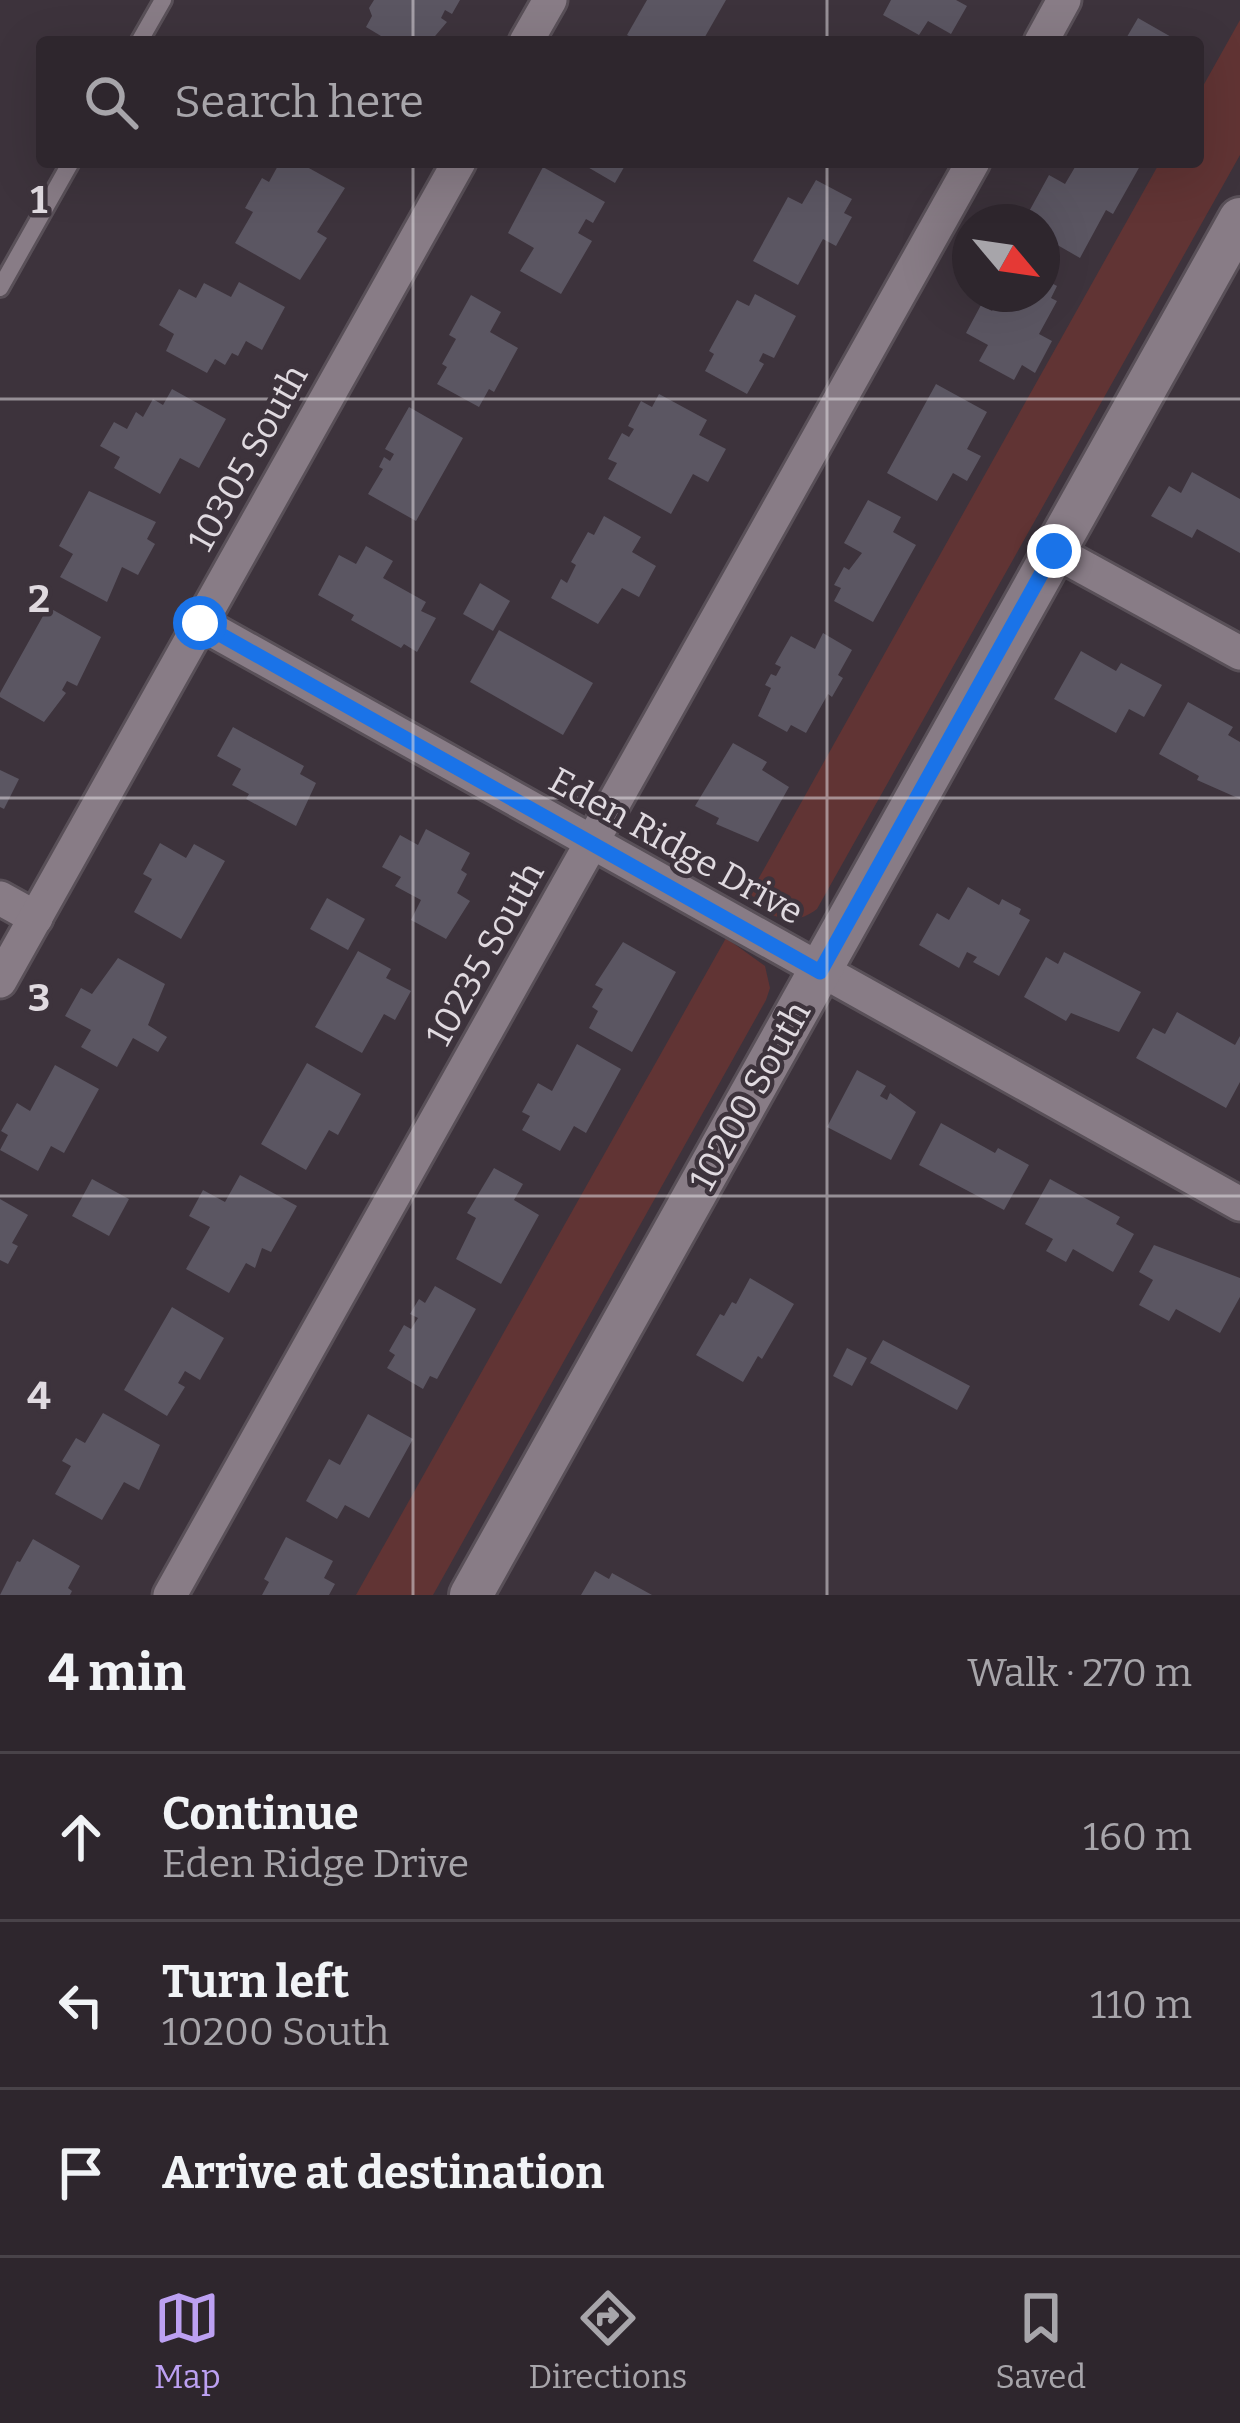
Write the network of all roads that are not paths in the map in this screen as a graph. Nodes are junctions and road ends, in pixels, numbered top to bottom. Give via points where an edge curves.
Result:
1 (163, 0) edge
2 (550, 0) edge
3 (1064, 0) edge
4 (142, 36) edge
5 (529, 36) edge
6 (1044, 36) edge
7 (68, 168) edge
8 (456, 168) edge
9 (971, 168) edge
10 (1240, 219) edge
11 (0, 287) edge
12 (1054, 551) junction
13 (200, 623) junction
14 (1240, 652) edge
15 (592, 843) junction
16 (0, 898) edge
17 (35, 918) junction
18 (820, 972) junction
19 (0, 981) edge
20 (1240, 1204) edge
21 (170, 1595) edge
22 (471, 1595) edge

1 - 4 lane
2 - 5 street
3 - 6 street
7 - 11 lane
8 - 13 street, 10305 South
9 - 15 street, 10235 South
10 - 12 street, 10200 South
12 - 14 street
12 - 18 street, 10200 South
13 - 15 street, Eden Ridge Drive
13 - 17 street, 10305 South
15 - 18 street, Eden Ridge Drive
15 - 21 street, 10235 South
16 - 17 street
17 - 19 street, 10305 South
18 - 20 street, Eden Ridge Drive
18 - 22 street, 10200 South

